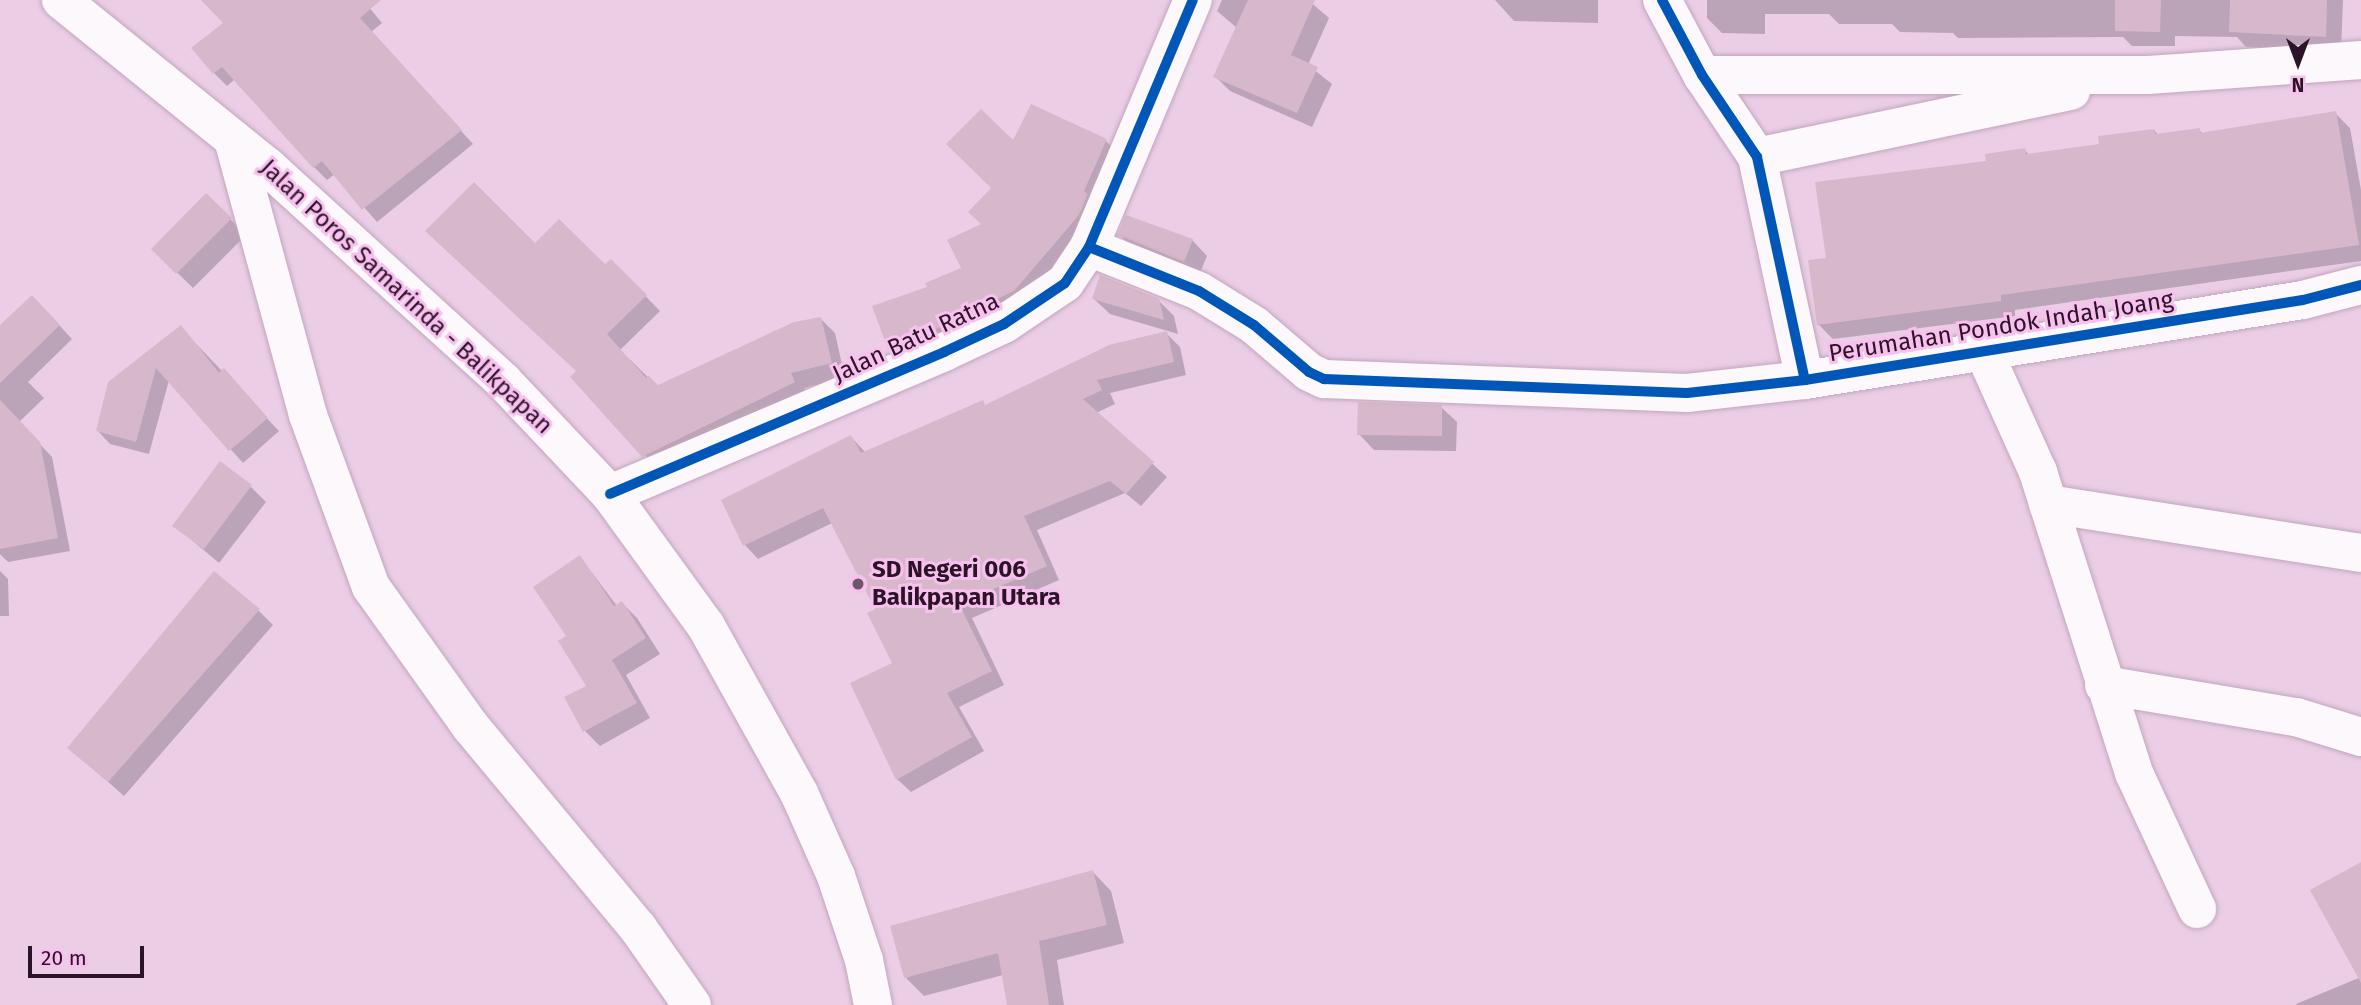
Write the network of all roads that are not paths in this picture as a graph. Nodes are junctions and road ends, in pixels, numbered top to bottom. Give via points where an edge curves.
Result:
1 (61, 0) edge
2 (1193, 0) edge
3 (1662, 0) edge
4 (2361, 60) edge
5 (1702, 75) junction
6 (2148, 75) junction
7 (233, 139) junction
8 (1757, 157) junction
9 (1088, 247) junction
10 (2361, 285) edge
11 (1983, 350) junction
12 (1805, 380) junction
13 (610, 494) junction
14 (2048, 504) junction
15 (2361, 553) edge
16 (2104, 685) junction
17 (2361, 737) edge
18 (2197, 909) dead end
19 (692, 1005) edge
20 (873, 1005) edge

1 - 7 main road, Jalan Poros Samarinda - Balikpapan
2 - 9 main road, Jalan Batu Ratna
3 - 5 main road, Perumahan Pondok Indah Joang
4 - 6 main road
5 - 6 main road
5 - 8 main road, Perumahan Pondok Indah Joang
6 - 8 main road
7 - 13 main road, Jalan Poros Samarinda - Balikpapan via 504,382
7 - 19 main road, Jalan Poros Samarinda - Balikpapan via 308,415 371,587 471,727 638,928
8 - 12 main road, Perumahan Pondok Indah Joang
9 - 12 main road via 1199,292 1255,325 1309,372 1324,379 1687,393
9 - 13 main road, Jalan Batu Ratna via 1065,282 1004,324
10 - 11 main road, Perumahan Pondok Indah Joang via 2303,300
11 - 12 main road, Perumahan Pondok Indah Joang
11 - 14 main road
13 - 20 main road, Jalan Poros Samarinda - Balikpapan via 706,626 799,793 836,876 864,960
14 - 15 main road
14 - 16 main road
16 - 17 main road via 2296,717
16 - 18 main road via 2134,772

